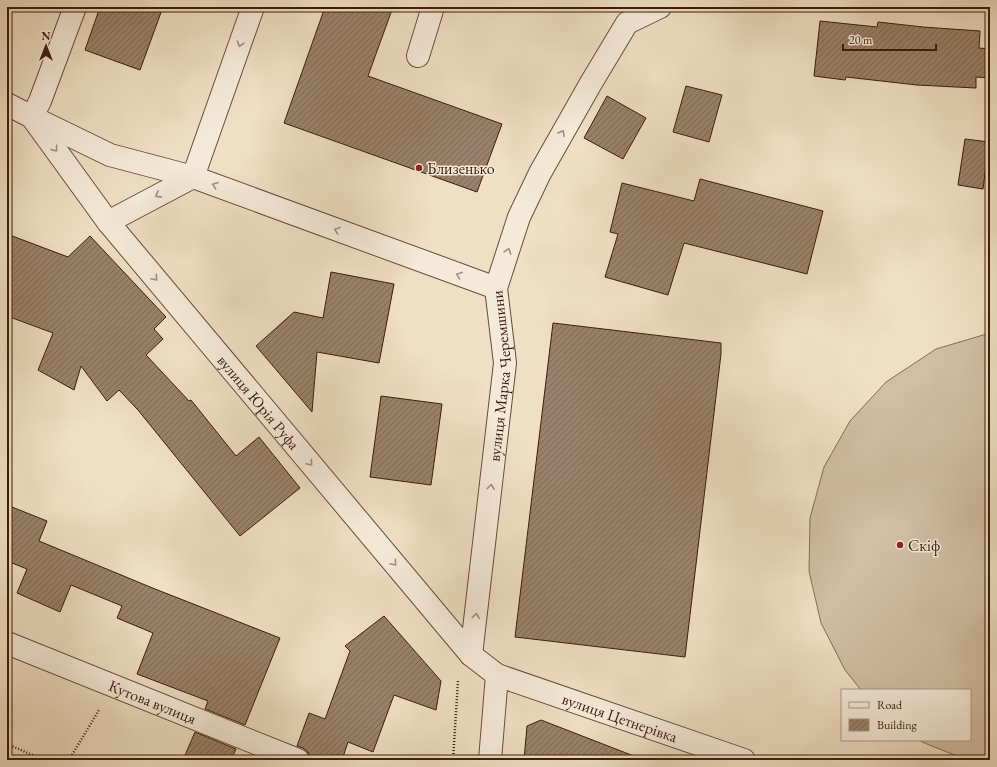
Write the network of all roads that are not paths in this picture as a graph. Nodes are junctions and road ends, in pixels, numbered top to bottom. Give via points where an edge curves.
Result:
1 (75, 7) edge
2 (253, 7) edge
3 (434, 7) edge
4 (660, 7) edge
5 (627, 15) edge
6 (418, 56) dead end
7 (7, 104) edge
8 (32, 117) junction
9 (193, 177) junction
10 (108, 222) junction
11 (496, 288) junction
12 (7, 643) edge
13 (471, 655) junction
14 (496, 675) junction
15 (298, 760) edge
16 (490, 760) edge
17 (744, 760) edge

1 - 8 street
2 -> 9 street
3 - 6 street
4 - 5 street, вулиця Марка Черемшини
11 -> 5 street, вулиця Марка Черемшини via 519,216
7 - 8 street
8 - 9 street via 110,155
8 -> 10 street, вулиця Юрія Руфа
9 -> 10 street
11 -> 9 street
10 -> 13 street, вулиця Юрія Руфа
13 -> 11 street, вулиця Марка Черемшини via 505,364
12 - 15 street, Кутова вулиця
13 - 14 street
14 - 16 street
14 - 17 street, вулиця Цетнерівка

